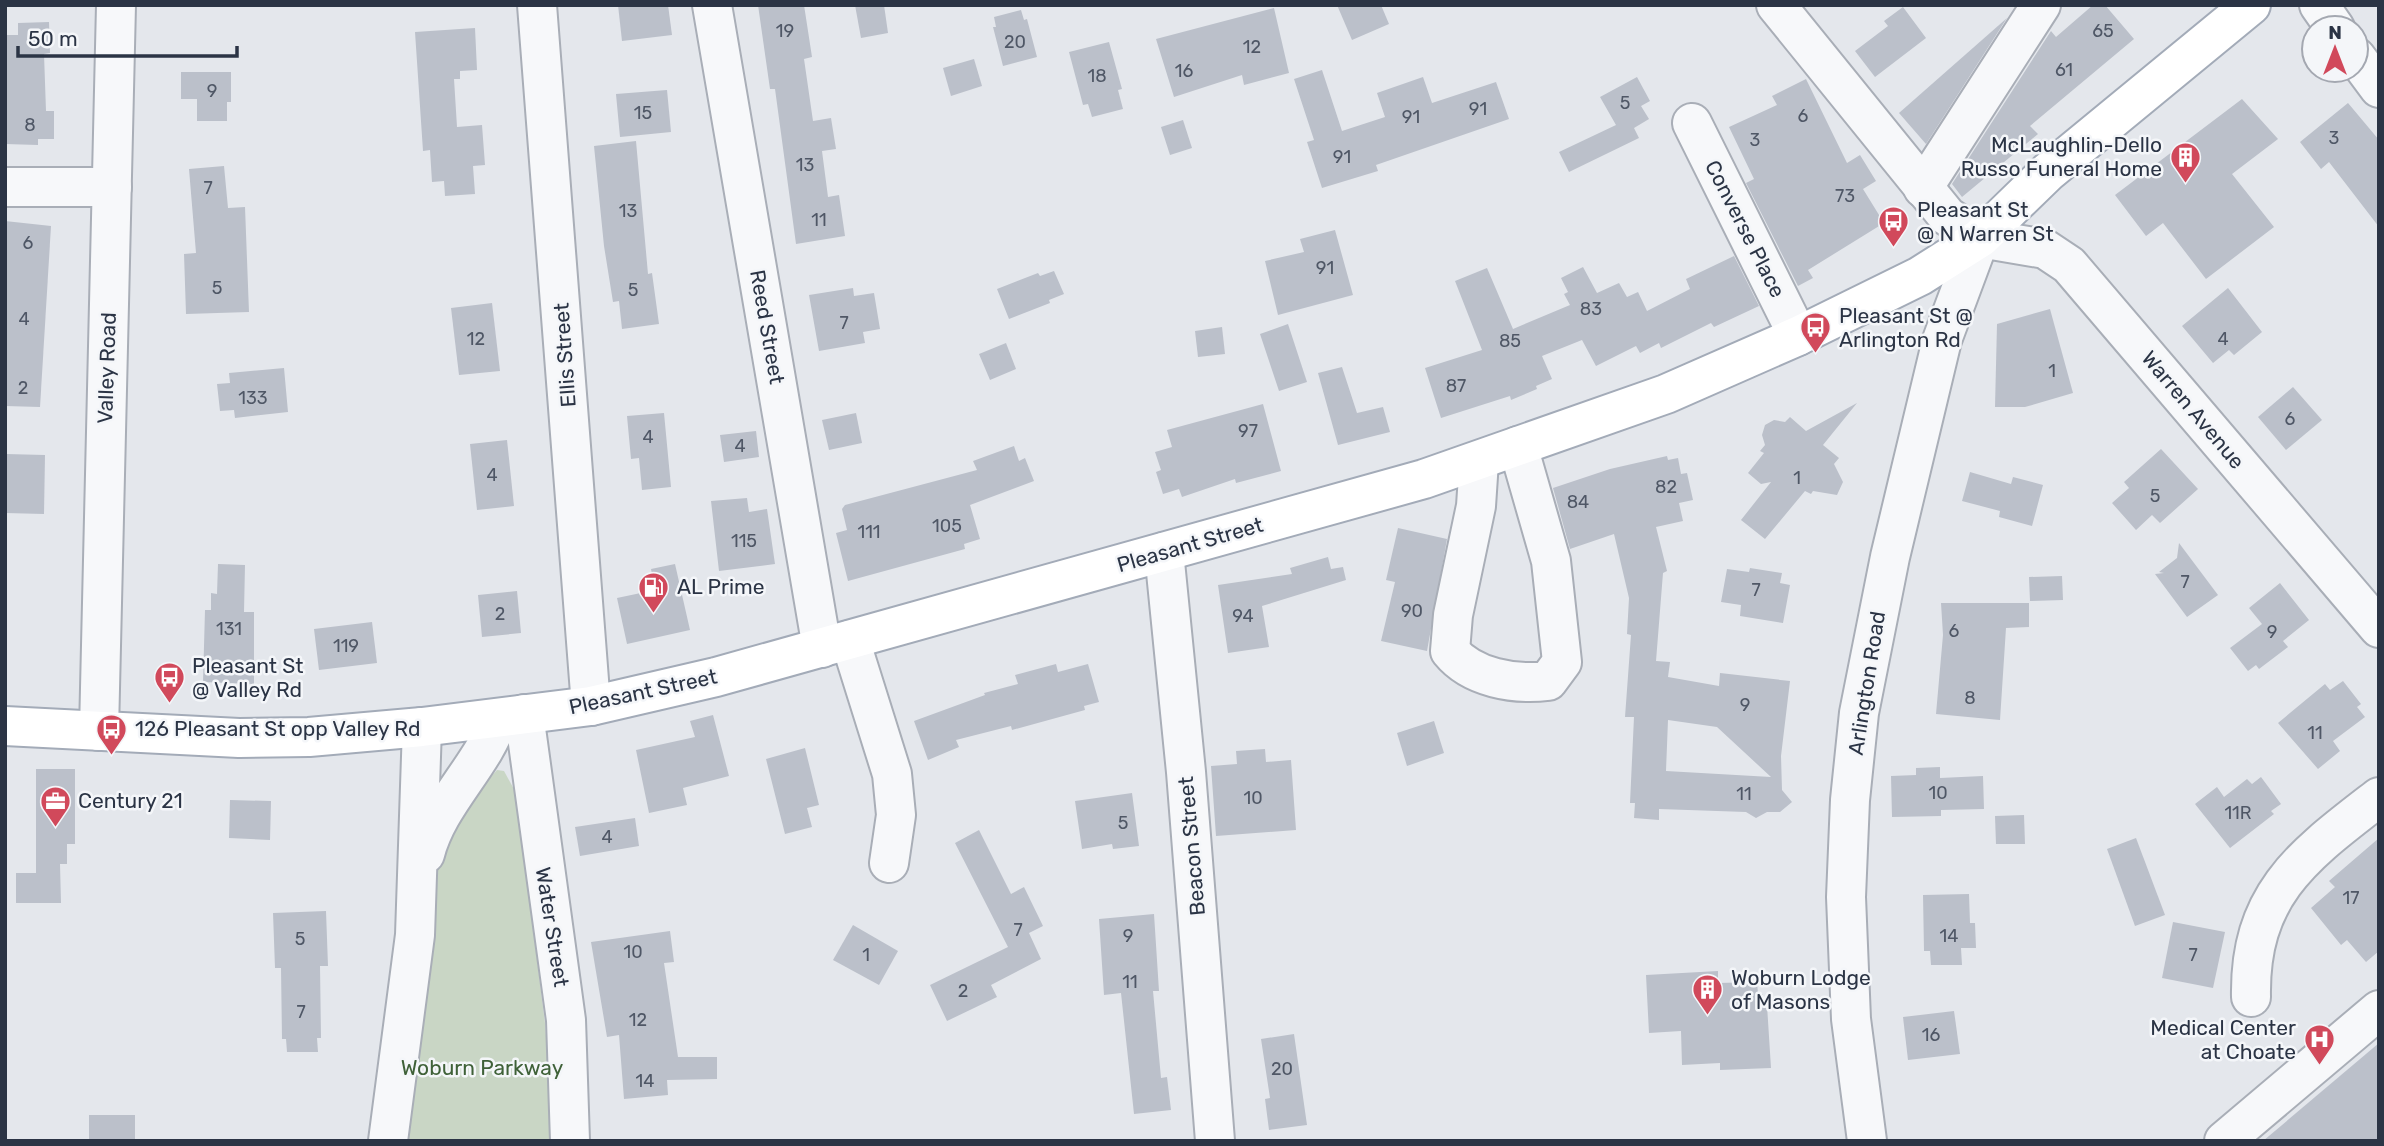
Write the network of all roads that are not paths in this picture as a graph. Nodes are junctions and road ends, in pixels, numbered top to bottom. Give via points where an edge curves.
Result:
1 (116, 5) edge
2 (537, 5) edge
3 (712, 5) edge
4 (1776, 5) edge
5 (2041, 5) edge
6 (2251, 5) edge
7 (1692, 123) dead end
8 (5, 187) edge
9 (112, 187) junction
10 (1923, 188) junction
11 (1980, 239) junction
12 (1798, 336) junction
13 (1518, 446) junction
14 (1479, 461) junction
15 (1164, 552) junction
16 (2379, 628) edge
17 (836, 644) junction
18 (591, 706) junction
19 (512, 716) junction
20 (5, 726) edge
21 (422, 727) junction
22 (99, 731) junction
23 (2379, 796) edge
24 (889, 863) dead end
25 (419, 880) junction
26 (2251, 997) dead end
27 (2379, 1010) edge
28 (388, 1141) edge
29 (570, 1141) edge
30 (1215, 1141) edge
31 (1867, 1141) edge
32 (2224, 1141) edge

1 - 9 street, Valley Road
2 - 18 street, Ellis Street
3 - 17 street, Reed Street
4 - 10 street
5 - 10 street
6 - 11 main road, Pleasant Street via 2042,177
7 - 12 street, Converse Place
8 - 9 street
9 - 22 street, Valley Road
10 - 11 street via 1947,216
11 - 12 main road, Pleasant Street via 1905,284
11 - 16 street, Warren Avenue via 2045,249 2069,265
11 - 31 street, Arlington Road via 1942,340 1890,557 1859,713 1846,897 1851,1019
12 - 13 main road, Pleasant Street via 1666,394
13 - 14 main road, Pleasant Street
13 - 14 street via 1552,561 1562,662 1548,681 1527,684 1477,672 1462,666 1450,651 1452,615 1476,506
14 - 15 main road, Pleasant Street
15 - 17 main road, Pleasant Street
15 - 30 street, Beacon Street
17 - 18 main road, Pleasant Street via 669,690
17 - 24 street, Reed Street via 888,756 896,815
18 - 19 main road, Pleasant Street
19 - 21 main road, Pleasant Street
19 - 25 street via 433,830
19 - 29 street, Water Street via 566,1020
20 - 22 main road, Pleasant Street
21 - 22 main road, Pleasant Street via 293,738
21 - 25 street
23 - 26 street via 2318,845 2278,890 2256,935
25 - 28 street via 404,1039
27 - 32 street

